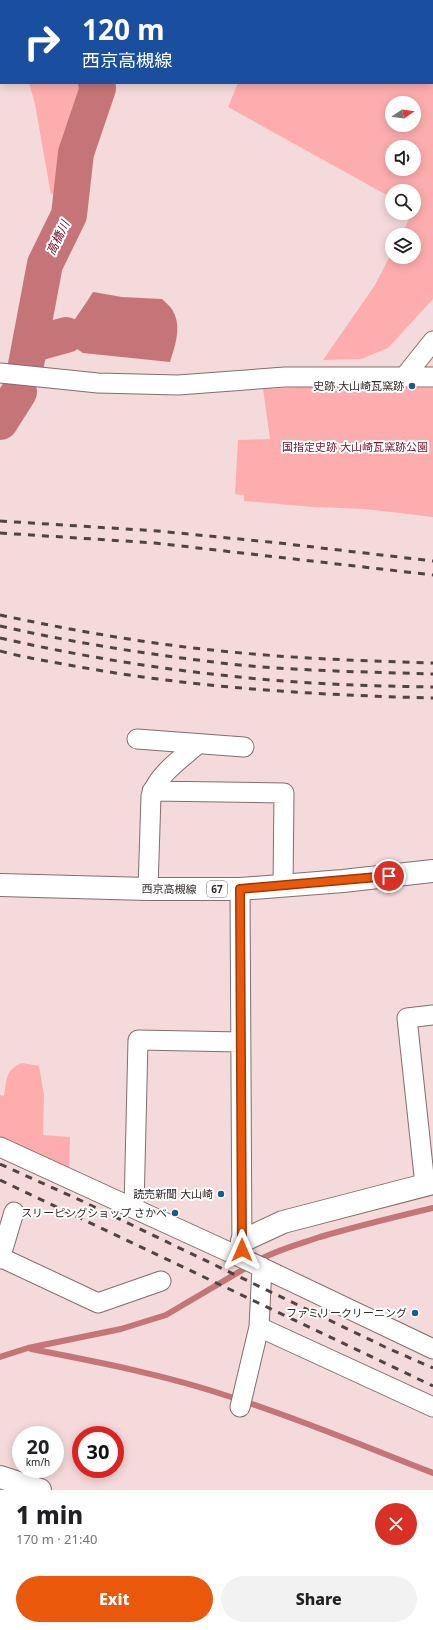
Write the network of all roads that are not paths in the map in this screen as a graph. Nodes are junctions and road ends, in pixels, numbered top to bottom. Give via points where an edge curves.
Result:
1 (433, 341) edge
2 (0, 373) edge
3 (405, 376) junction
4 (433, 377) edge
5 (137, 740) dead end
6 (198, 744) junction
7 (244, 747) dead end
8 (152, 791) junction
9 (433, 871) edge
10 (0, 885) edge
11 (283, 886) junction
12 (148, 889) junction
13 (240, 889) junction
14 (433, 1015) edge
15 (241, 1042) junction
16 (0, 1147) edge
17 (429, 1184) edge
18 (134, 1208) junction
19 (14, 1212) dead end
20 (242, 1250) junction
21 (1, 1259) edge
22 (262, 1267) junction
23 (162, 1281) dead end
24 (259, 1327) junction
25 (433, 1349) edge
26 (240, 1407) dead end
27 (433, 1407) edge
28 (0, 1477) edge
29 (40, 1490) edge

1 - 3 street
2 - 3 street via 98,383 178,385 285,377
3 - 4 street
5 - 6 street
6 - 7 street
6 - 8 street via 163,776
8 - 11 street via 284,793
8 - 12 street
9 - 11 main road, 西京高槻線 / 67
10 - 12 main road, 西京高槻線 / 67
11 - 13 main road, 西京高槻線 / 67
12 - 13 main road, 西京高槻線 / 67
13 - 15 street
14 - 17 street via 407,1018
15 - 18 street via 138,1040
15 - 20 street
16 - 18 street
17 - 20 main road via 283,1222
18 - 20 street
19 - 21 street
20 - 22 street
21 - 23 street via 98,1304
22 - 24 street
22 - 25 street
24 - 26 street
24 - 27 street
28 - 29 main road

